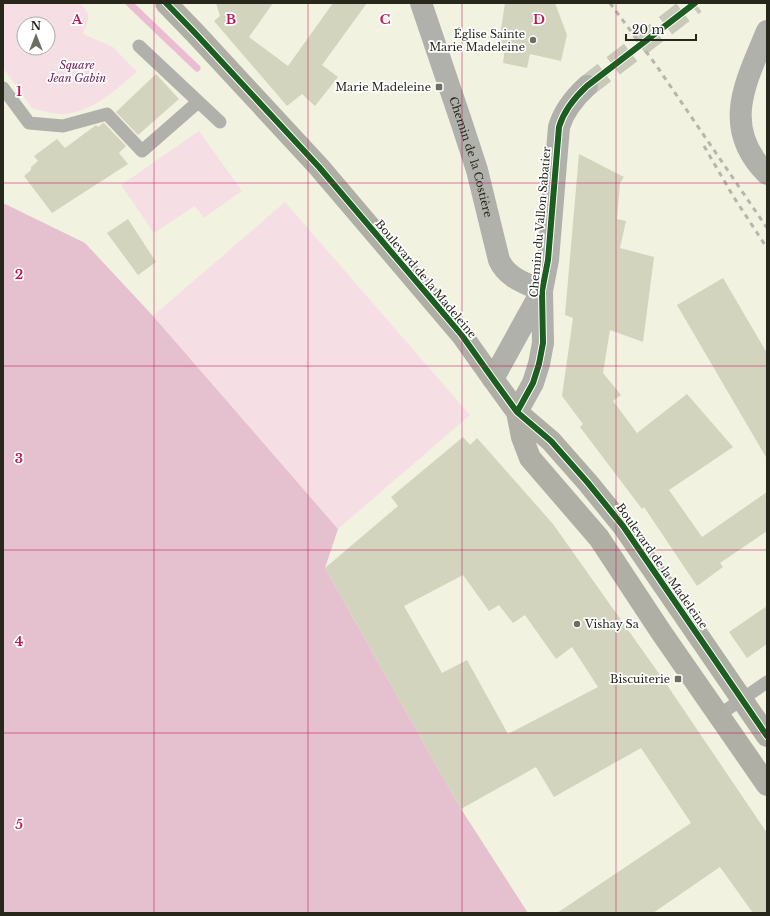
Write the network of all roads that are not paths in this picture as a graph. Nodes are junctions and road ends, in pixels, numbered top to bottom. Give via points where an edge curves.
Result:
1 (166, 3) edge
2 (421, 3) edge
3 (767, 31) edge
4 (139, 46) dead end
5 (587, 86) tunnel mouth
6 (3, 88) edge
7 (198, 102) junction
8 (220, 122) dead end
9 (767, 174) edge
10 (542, 291) junction
11 (493, 379) junction
12 (518, 412) junction
13 (767, 682) edge
14 (742, 700) junction
15 (719, 715) junction
16 (767, 736) edge
17 (767, 785) edge

1 - 11 street, Boulevard de la Madeleine via 319,167 457,328
2 - 10 street, Chemin de la Costière via 474,163 502,268 512,278
3 - 9 street via 743,92 740,113 746,146
4 - 7 lane
5 - 10 street, Chemin du Vallon Sabatier via 569,106 559,127 548,260
6 - 7 lane via 29,123 63,126 107,114 142,151
7 - 8 lane
10 - 11 street, Chemin du Vallon Sabatier
10 - 12 street, Chemin du Vallon Sabatier via 543,343 539,364 533,383
11 - 12 street, Boulevard de la Madeleine
12 - 14 street, Boulevard de la Madeleine via 551,441 623,526
12 - 15 street, Boulevard de la Madeleine via 522,437 530,458 598,538
13 - 14 lane
14 - 15 lane
14 - 16 street, Boulevard de la Madeleine
15 - 17 street, Boulevard de la Madeleine

